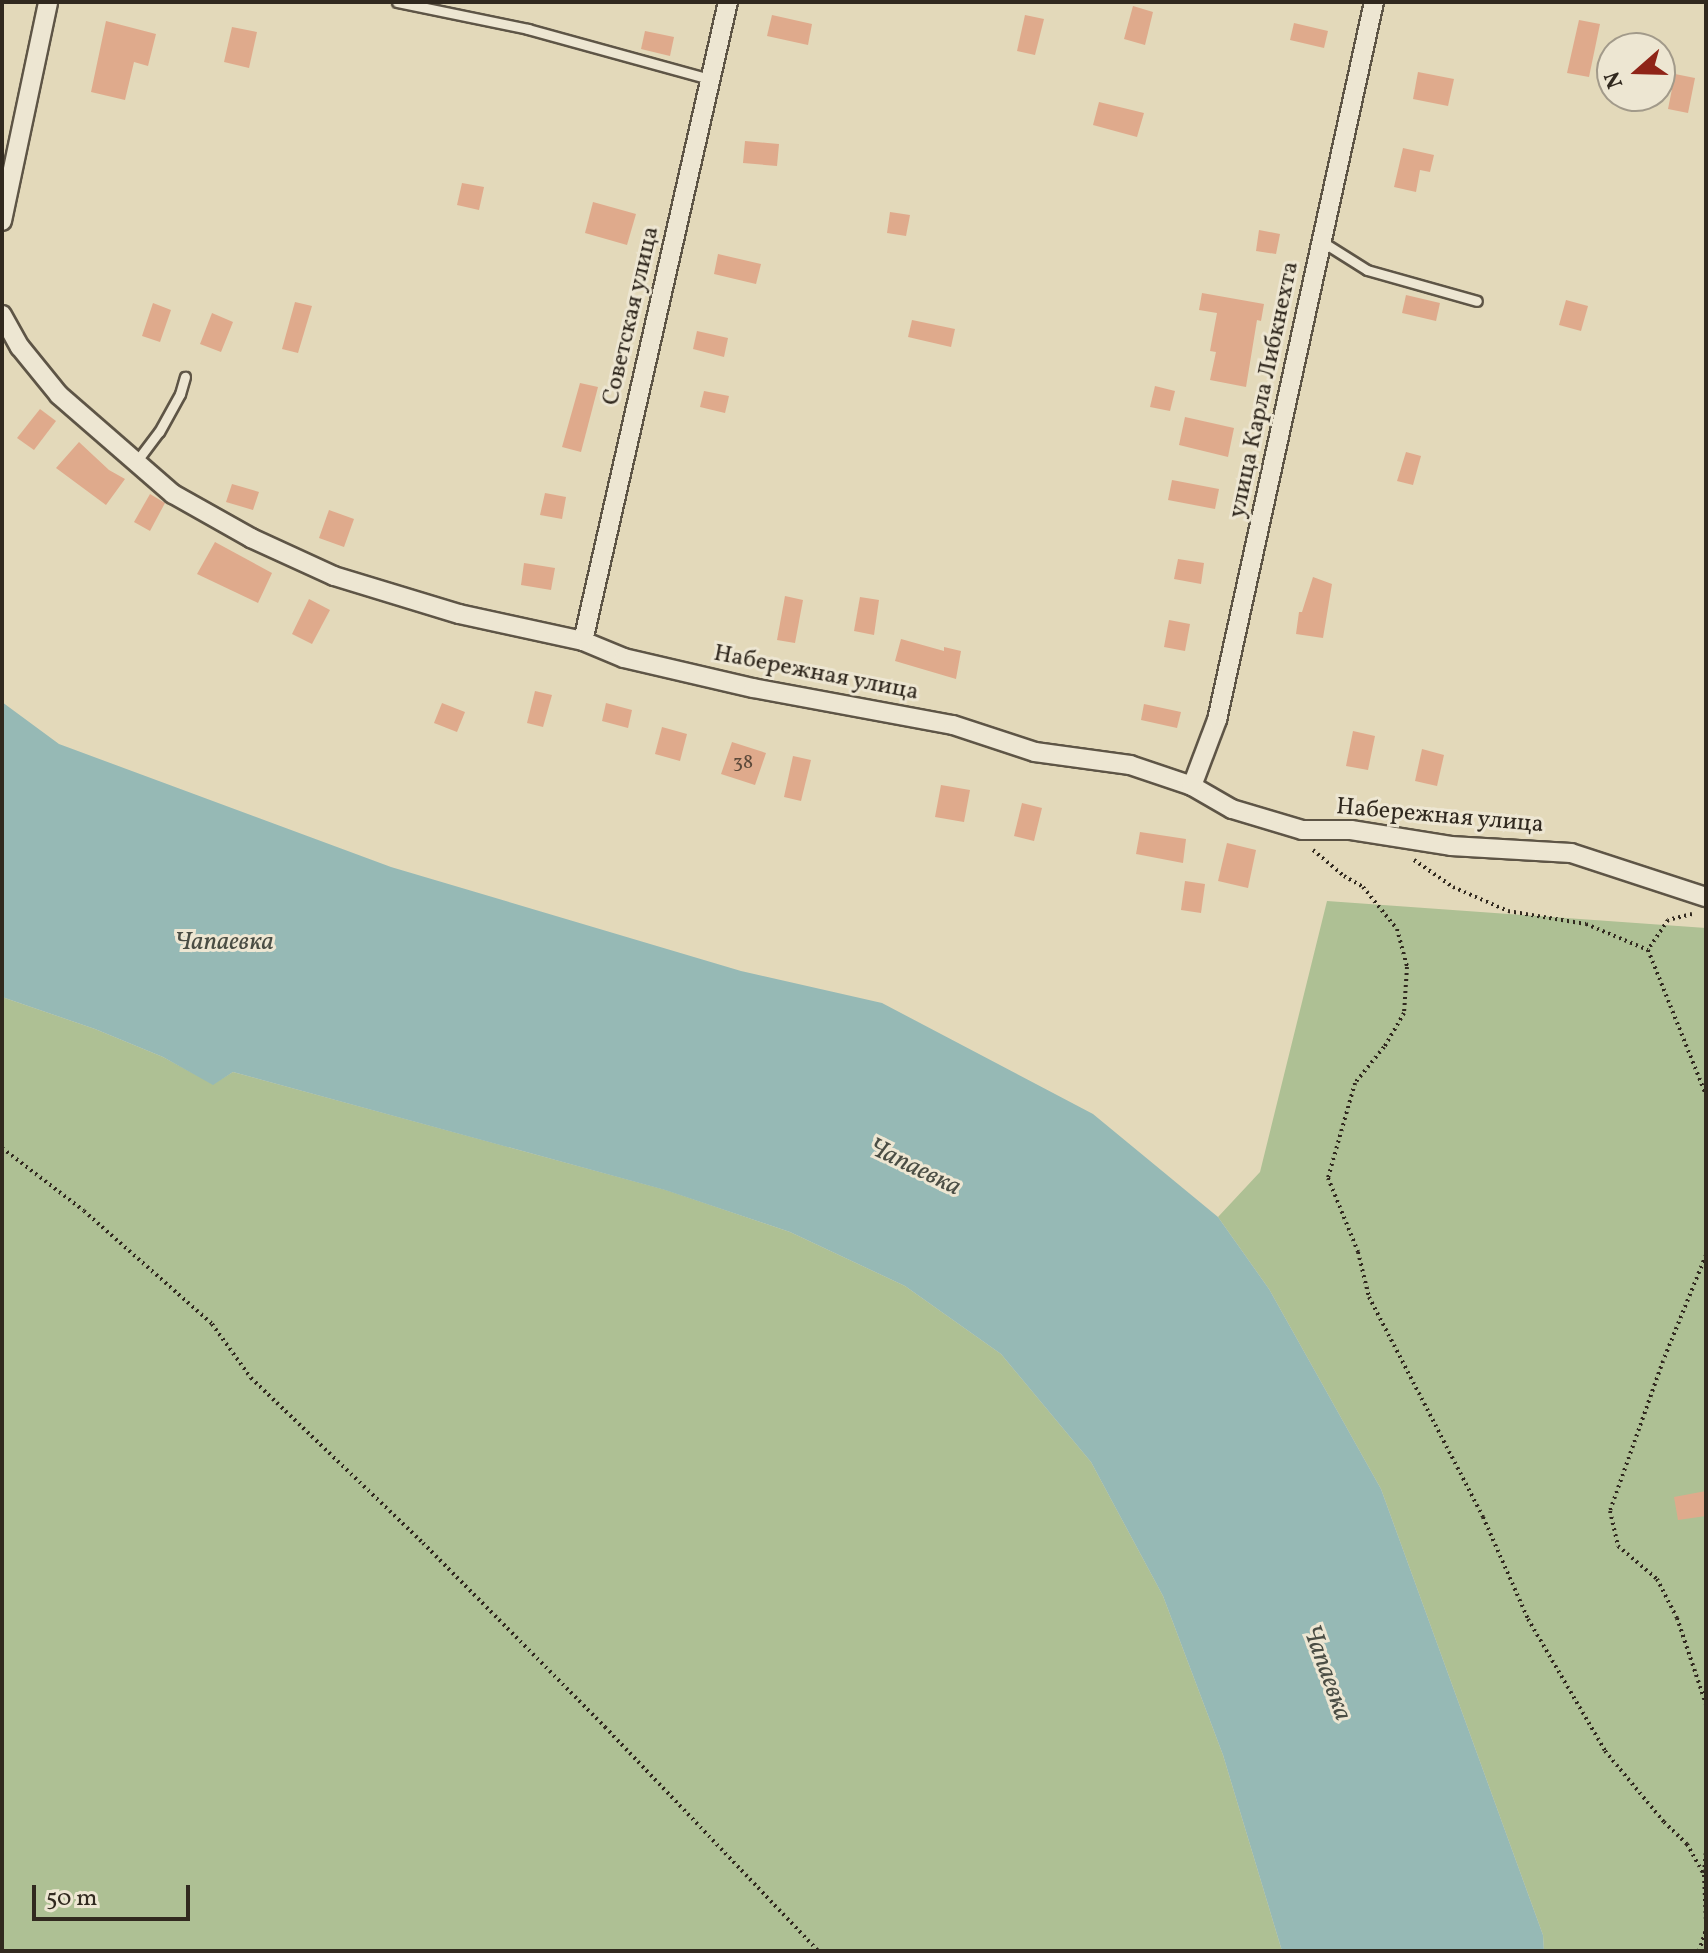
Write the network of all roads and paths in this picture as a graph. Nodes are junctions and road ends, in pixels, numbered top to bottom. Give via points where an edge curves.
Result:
1 (48, 2) edge
2 (397, 2) edge
3 (728, 2) edge
4 (1374, 2) edge
5 (710, 79) junction
6 (2, 221) edge
7 (1321, 241) junction
8 (1477, 301) dead end
9 (2, 315) edge
10 (185, 377) dead end
11 (136, 462) junction
12 (583, 641) junction
13 (1192, 786) junction
14 (1302, 830) junction
15 (1379, 835) junction
16 (1706, 897) edge
17 (1693, 913) dead end
18 (1648, 950) junction
19 (1706, 1095) edge
20 (2, 1148) edge
21 (1706, 1255) edge
22 (1706, 1704) edge
23 (1706, 1848) edge
24 (1704, 1875) edge
25 (1706, 1922) edge
26 (1706, 1930) edge
27 (818, 1951) edge
28 (1699, 1951) edge

1 - 6 street
2 - 5 lane via 528,29
3 - 5 street, Советская улица
4 - 7 street, улица Карла Либкнехта
5 - 12 street, Советская улица
7 - 8 lane via 1367,270
7 - 13 street, улица Карла Либкнехта via 1217,720
9 - 11 street, Набережная улица via 59,395
10 - 11 lane via 159,432
11 - 12 street, Набережная улица via 173,494 334,576 459,614
12 - 13 street, Набережная улица via 624,658 953,725 1035,752 1130,765
13 - 14 street, Набережная улица via 1232,809
14 - 15 street, Набережная улица
14 - 24 path via 1316,855 1363,887 1397,929 1407,967 1404,1013 1355,1083 1328,1178 1358,1252 1369,1297 1483,1517 1528,1619 1605,1751 1687,1844
15 - 16 street, Набережная улица via 1451,846 1571,853
15 - 18 path via 1453,887 1508,911 1586,924
17 - 18 path via 1668,920
18 - 19 path
20 - 27 path via 84,1211 212,1324 251,1378 519,1640
21 - 22 path via 1610,1511 1618,1546 1657,1579 1677,1618
23 - 24 path
24 - 25 path
26 - 28 path

